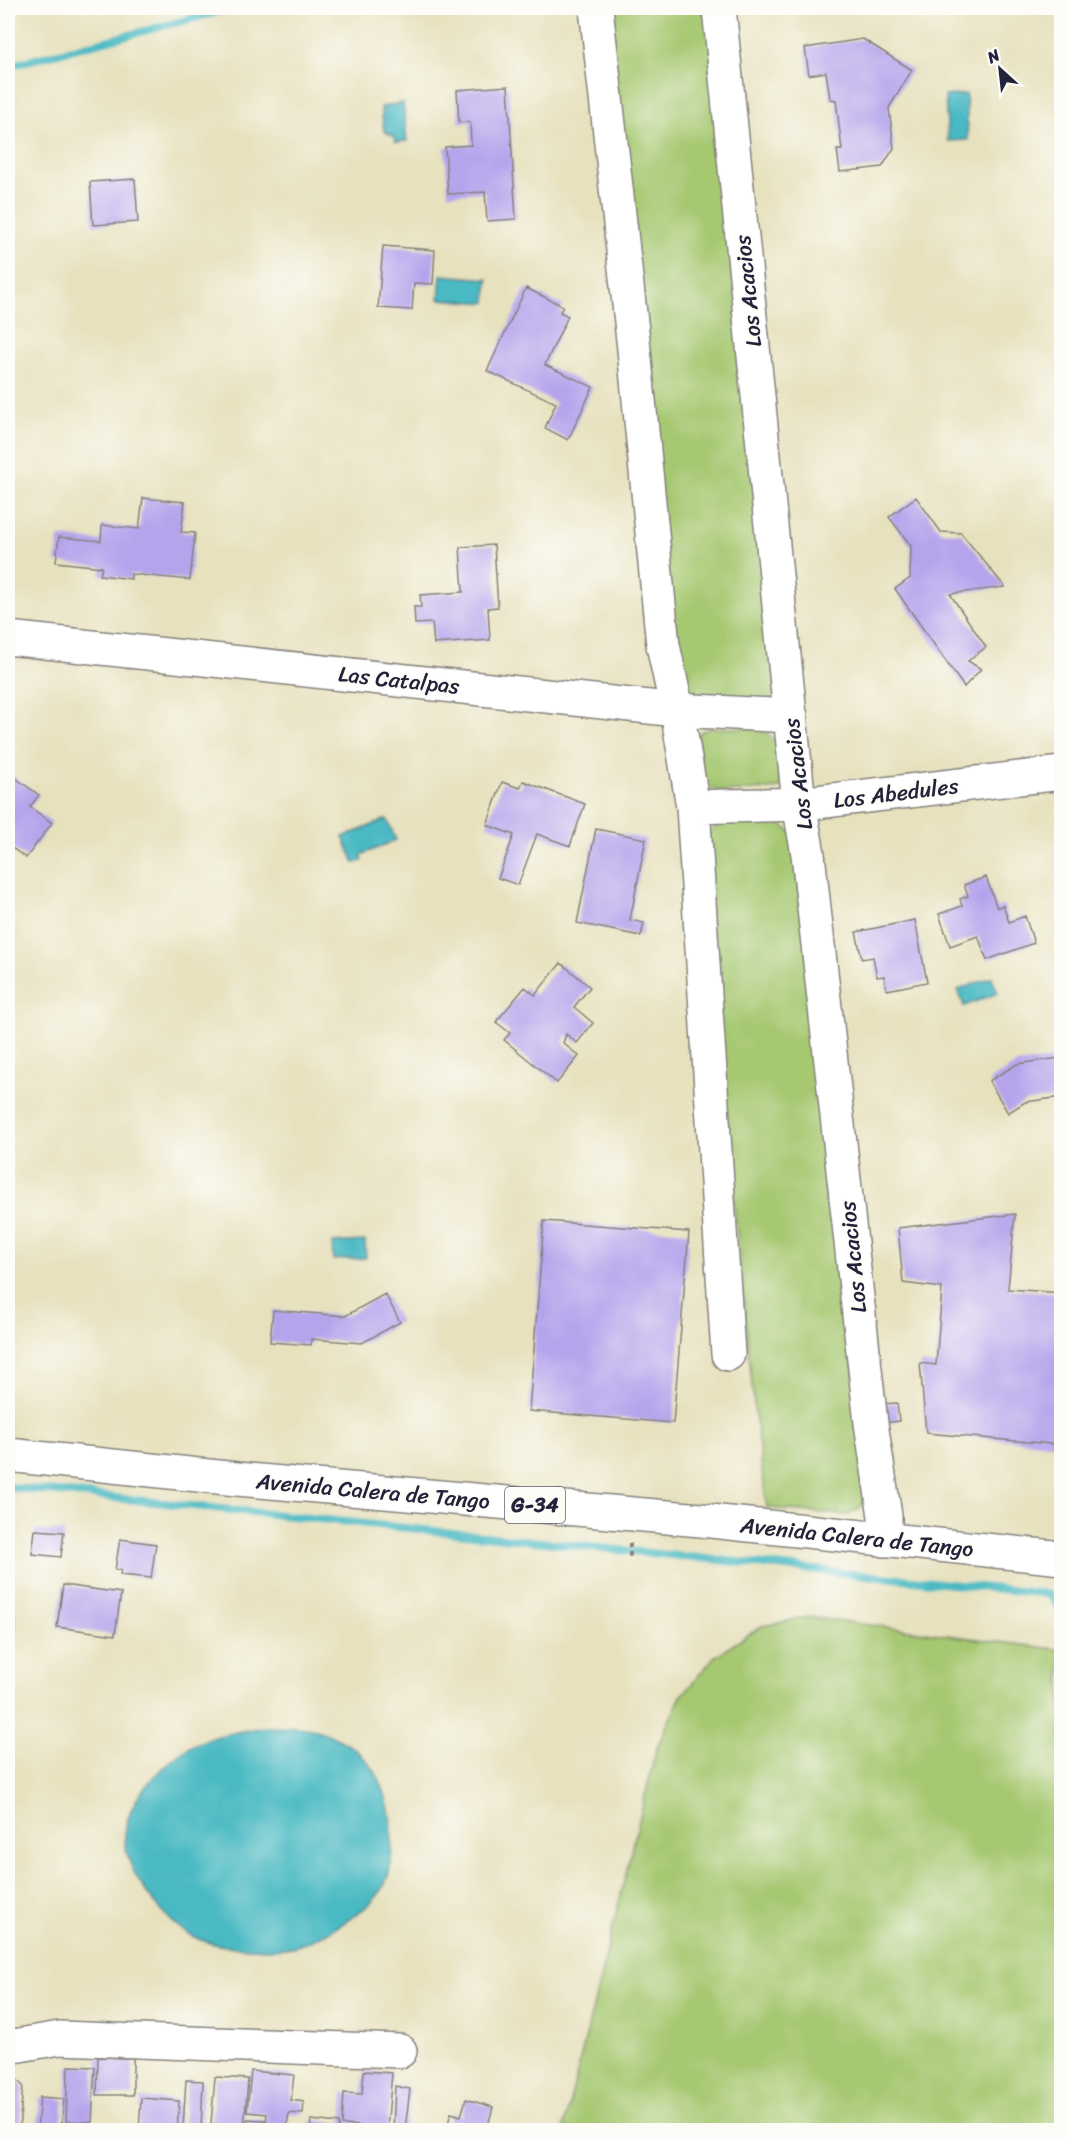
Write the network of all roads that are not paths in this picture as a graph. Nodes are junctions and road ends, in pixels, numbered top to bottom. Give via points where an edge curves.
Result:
1 (596, 8) edge
2 (719, 8) edge
3 (8, 638) edge
4 (677, 710) junction
5 (791, 716) junction
6 (1062, 773) edge
7 (799, 804) junction
8 (693, 807) junction
9 (728, 1354) dead end
10 (8, 1455) edge
11 (885, 1540) junction
12 (1062, 1558) edge
13 (8, 2047) edge
14 (400, 2051) dead end

1 - 4 street via 663,645
2 - 5 street, Los Acacios
3 - 4 street, Las Catalpas
4 - 5 street, Las Catalpas
4 - 8 street
5 - 7 street, Los Acacios
6 - 7 street, Los Abedules
7 - 8 street, Los Abedules
7 - 11 street, Los Acacios via 808,854
8 - 9 street
10 - 11 street, Avenida Calera de Tango / G-34
11 - 12 street, Avenida Calera de Tango / G-34
13 - 14 street via 60,2038

